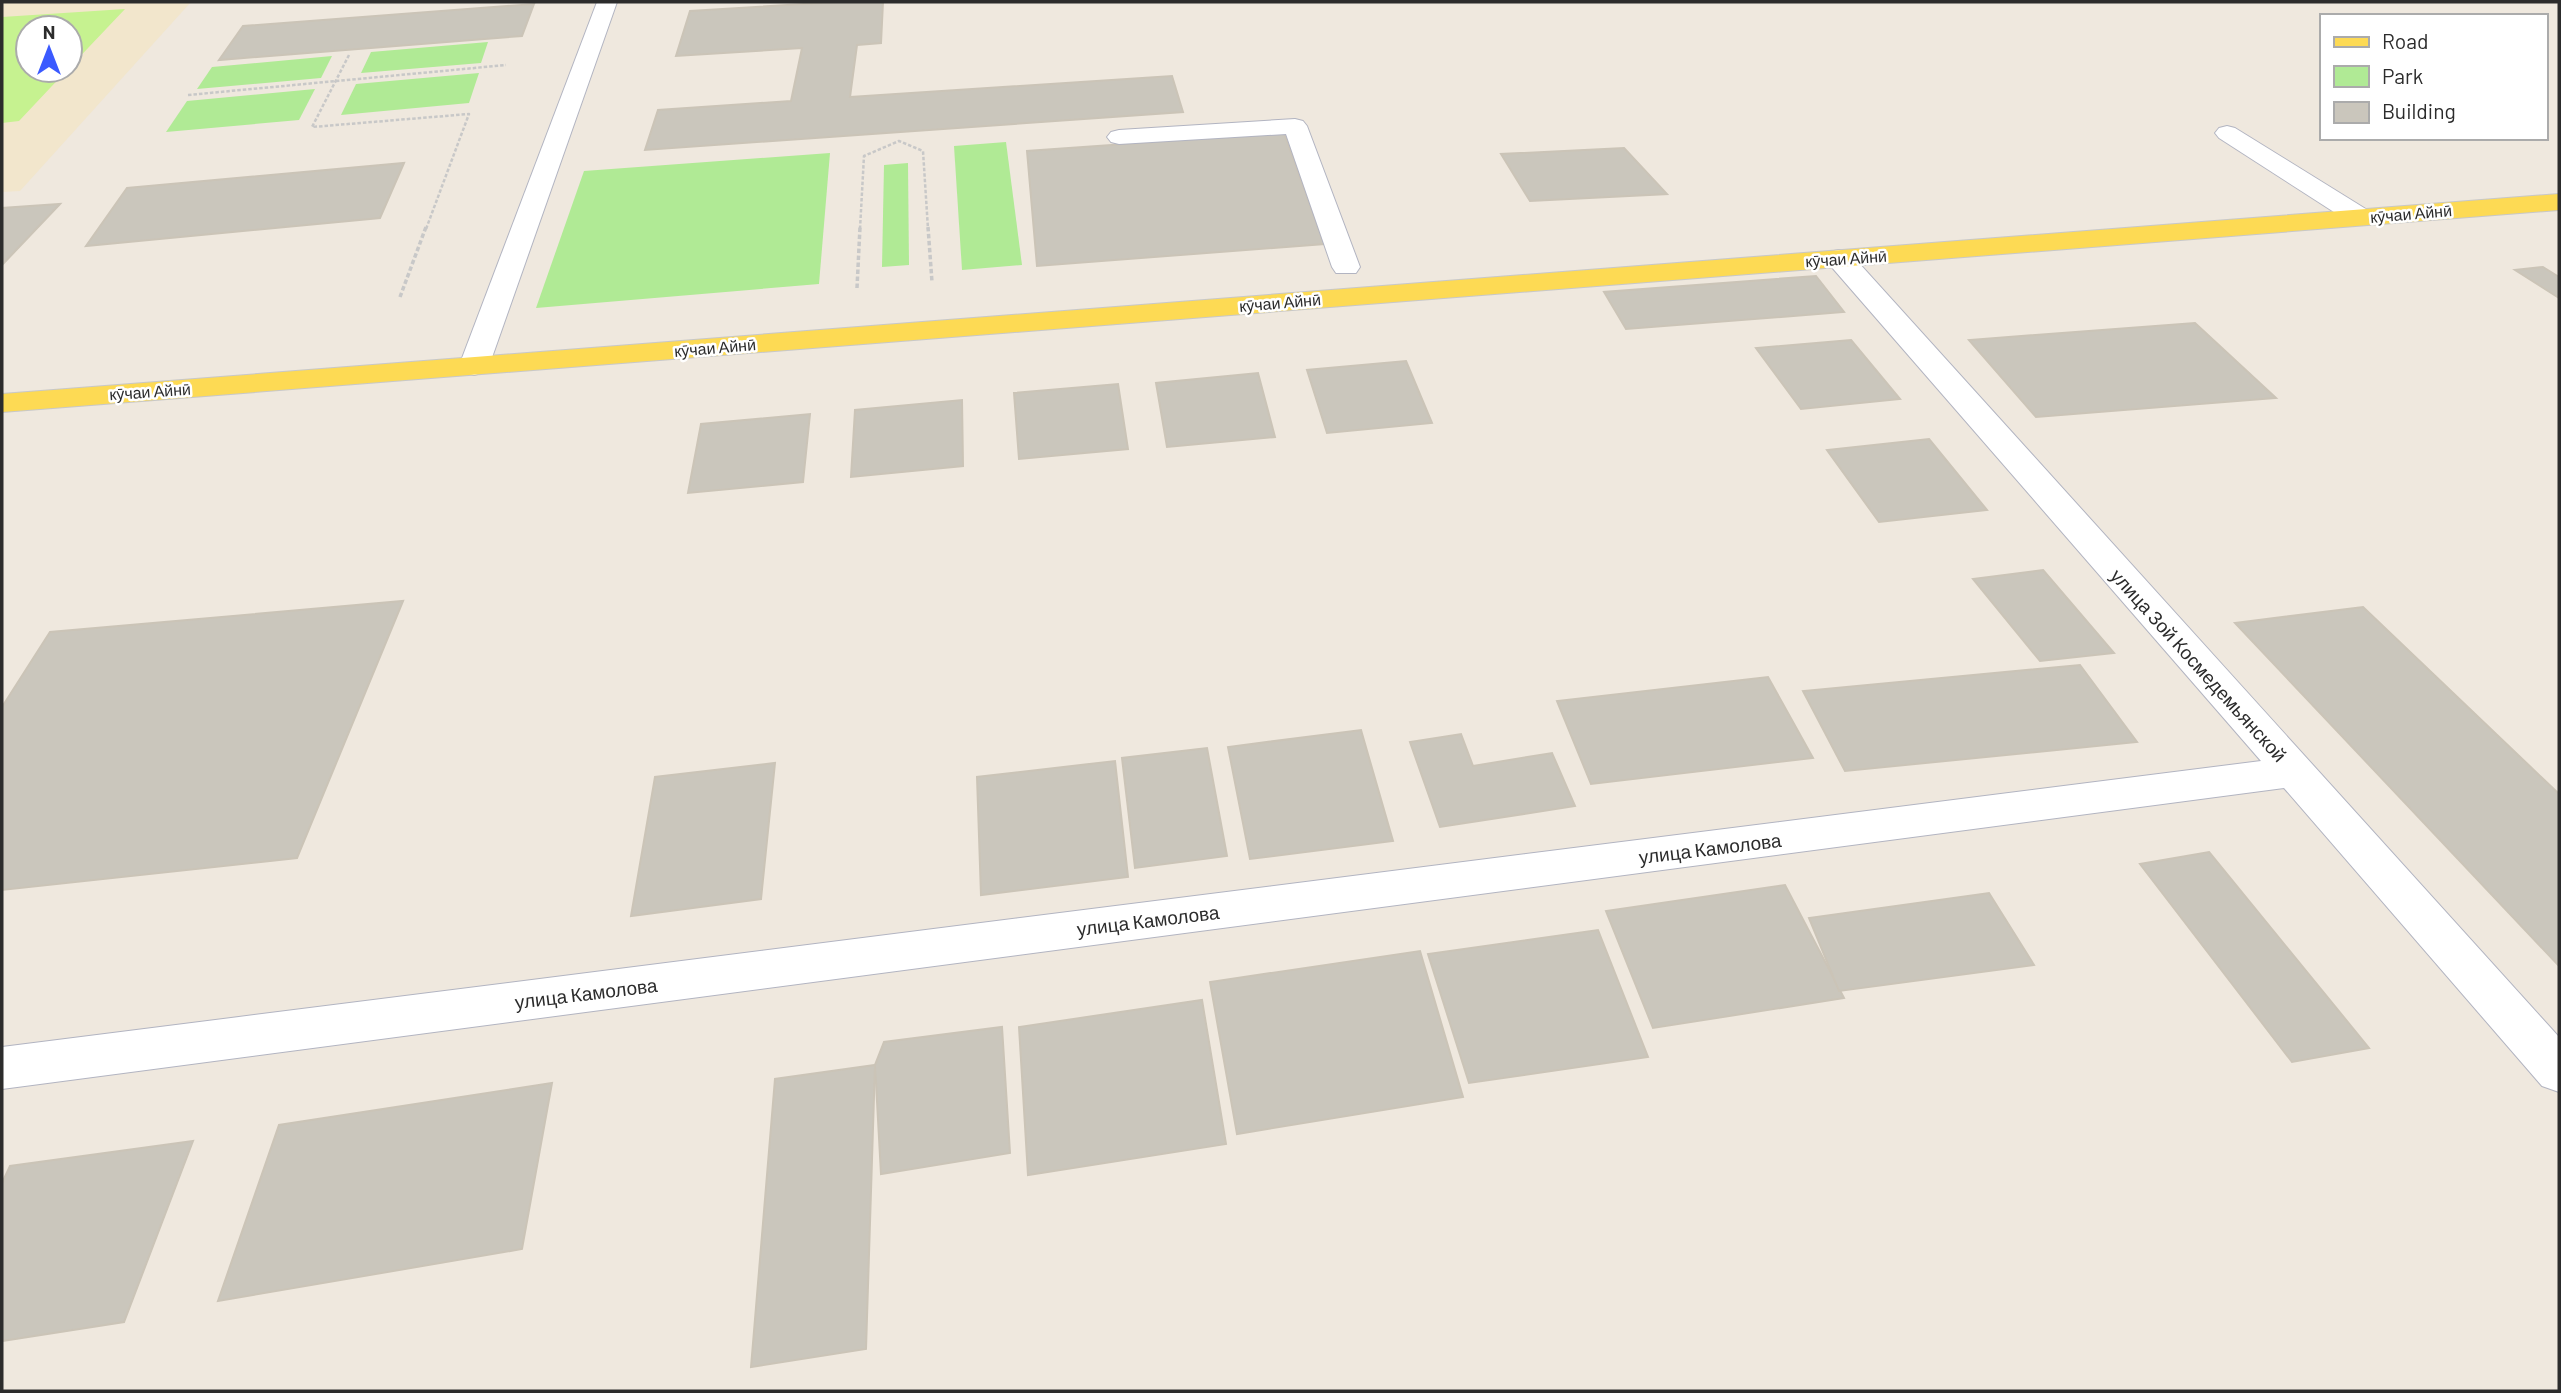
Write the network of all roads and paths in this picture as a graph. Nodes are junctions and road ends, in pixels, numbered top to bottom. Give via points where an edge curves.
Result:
1 (607, 2) edge
2 (349, 55) dead end
3 (506, 65) dead end
4 (336, 80) junction
5 (188, 95) dead end
6 (2227, 134) dead end
7 (1119, 137) dead end
8 (2559, 202) edge
9 (2360, 217) junction
10 (1839, 258) junction
11 (1346, 267) dead end
12 (933, 285) dead end
13 (856, 293) dead end
14 (400, 297) dead end
15 (474, 366) junction
16 (2, 403) edge
17 (2295, 772) junction
18 (2, 1068) edge
19 (2559, 1072) edge

1 - 15 street
2 - 4 path
3 - 4 path
4 - 5 path
4 - 14 path via 312,127 469,114
6 - 9 street
7 - 11 street via 1295,125
8 - 9 main road, кӯчаи Айнӣ
9 - 10 main road, кӯчаи Айнӣ
10 - 15 main road, кӯчаи Айнӣ
10 - 17 street, улица Зой Космедемьянской
12 - 13 path via 923,151 899,141 864,156
15 - 16 main road, кӯчаи Айнӣ
17 - 18 street, улица Камолова
17 - 19 street, улица Зой Космедемьянской

